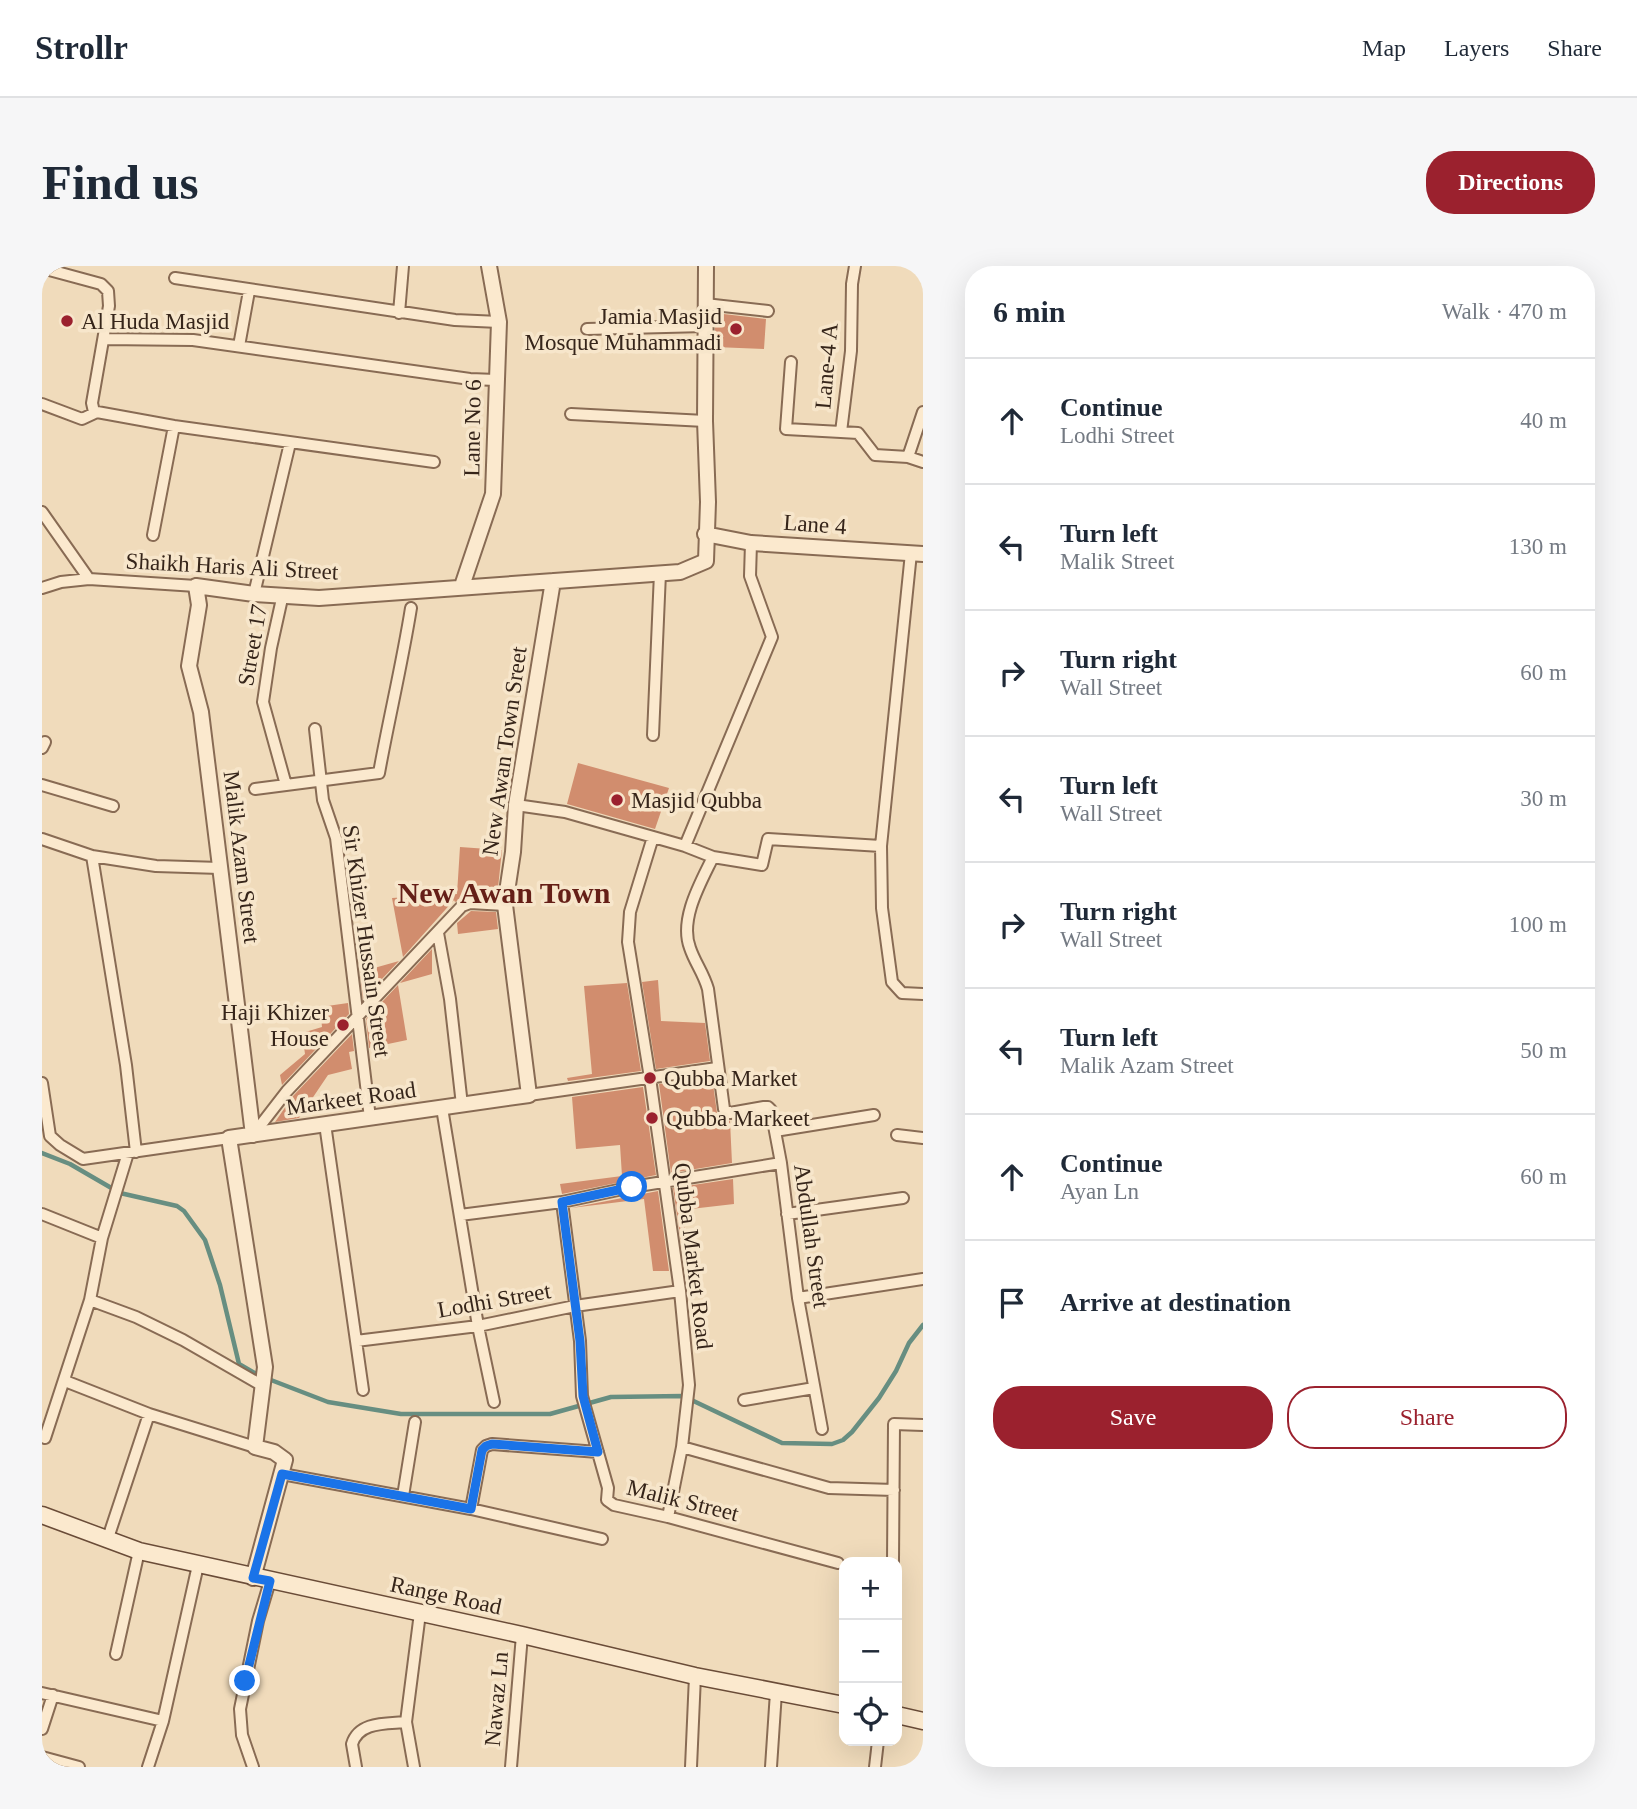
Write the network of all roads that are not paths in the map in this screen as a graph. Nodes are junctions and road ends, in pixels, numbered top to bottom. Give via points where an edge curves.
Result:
1 (403, 266) edge
2 (489, 266) edge
3 (706, 266) edge
4 (855, 266) edge
5 (42, 268) edge
6 (175, 278) dead end
7 (249, 291) junction
8 (705, 304) junction
9 (768, 311) dead end
10 (399, 313) junction
11 (499, 322) junction
12 (705, 326) junction
13 (587, 329) dead end
14 (104, 339) junction
15 (239, 346) junction
16 (791, 362) dead end
17 (496, 380) junction
18 (42, 404) edge
19 (94, 412) junction
20 (923, 412) edge
21 (571, 414) dead end
22 (705, 421) junction
23 (174, 426) junction
24 (841, 432) junction
25 (290, 443) junction
26 (908, 457) junction
27 (434, 462) dead end
28 (923, 462) edge
29 (42, 512) edge
30 (705, 534) junction
31 (153, 535) dead end
32 (751, 543) junction
33 (917, 554) edge
34 (660, 573) junction
35 (89, 579) junction
36 (553, 581) junction
37 (196, 586) junction
38 (463, 586) junction
39 (42, 588) edge
40 (254, 594) junction
41 (283, 594) junction
42 (411, 608) dead end
43 (316, 729) dead end
44 (653, 735) dead end
45 (320, 781) junction
46 (42, 785) edge
47 (286, 785) junction
48 (255, 789) dead end
49 (516, 805) junction
50 (113, 806) dead end
51 (653, 837) junction
52 (42, 839) edge
53 (56, 844) junction
54 (42, 845) edge
55 (685, 846) junction
56 (881, 846) junction
57 (92, 856) junction
58 (713, 857) junction
59 (220, 868) junction
60 (505, 905) junction
61 (438, 933) junction
62 (923, 994) edge
63 (358, 1014) junction
64 (717, 1068) junction
65 (650, 1078) junction
66 (42, 1083) edge
67 (529, 1095) junction
68 (462, 1105) junction
69 (442, 1108) junction
70 (874, 1115) dead end
71 (370, 1118) junction
72 (325, 1125) junction
73 (775, 1131) junction
74 (253, 1135) junction
75 (897, 1135) dead end
76 (229, 1138) junction
77 (923, 1138) edge
78 (132, 1152) junction
79 (781, 1163) junction
80 (663, 1182) junction
81 (903, 1198) dead end
82 (562, 1202) junction
83 (788, 1214) junction
84 (460, 1215) junction
85 (42, 1216) edge
86 (102, 1238) junction
87 (923, 1279) edge
88 (680, 1291) junction
89 (798, 1298) junction
90 (90, 1300) junction
91 (575, 1306) junction
92 (478, 1326) junction
93 (356, 1340) junction
94 (264, 1378) junction
95 (65, 1381) junction
96 (814, 1388) junction
97 (363, 1390) dead end
98 (744, 1400) dead end
99 (494, 1402) dead end
100 (149, 1414) junction
101 (415, 1422) dead end
102 (923, 1425) edge
103 (822, 1429) dead end
104 (44, 1438) dead end
105 (255, 1447) junction
106 (682, 1447) junction
107 (598, 1452) junction
108 (282, 1474) junction
109 (894, 1490) junction
110 (403, 1496) junction
111 (471, 1509) junction
112 (42, 1515) edge
113 (668, 1517) junction
114 (602, 1539) dead end
115 (107, 1541) junction
116 (139, 1551) junction
117 (893, 1557) edge
118 (838, 1563) dead end
119 (198, 1565) junction
120 (253, 1578) junction
121 (270, 1581) junction
122 (420, 1613) junction
123 (522, 1635) junction
124 (116, 1654) dead end
125 (695, 1676) junction
126 (776, 1692) junction
127 (48, 1694) edge
128 (839, 1704) edge
129 (902, 1717) edge
130 (163, 1721) junction
131 (923, 1721) edge
132 (406, 1722) junction
133 (42, 1729) edge
134 (877, 1746) edge
135 (42, 1757) edge
136 (79, 1767) edge
137 (148, 1767) edge
138 (253, 1767) edge
139 (356, 1767) edge
140 (414, 1767) edge
141 (511, 1767) edge
142 (691, 1767) edge
143 (771, 1767) edge
144 (875, 1767) edge

1 - 10 street
2 - 11 street, Lane No 6
3 - 8 street
4 - 24 street, Lane-4 A
5 - 14 street via 104,285 109,297
6 - 7 street
7 - 10 street
7 - 15 street
8 - 9 street
8 - 12 street
10 - 11 street
11 - 17 street, Lane No 6
12 - 13 street
12 - 22 street
14 - 15 street via 174,339
14 - 19 street
15 - 17 street
16 - 24 street, Lane-4 A via 786,429
17 - 38 street, Lane No 6 via 493,494
18 - 19 street via 82,419
19 - 23 street
20 - 26 street
21 - 22 street
22 - 30 street
23 - 25 street
23 - 31 street
24 - 26 street via 858,433 875,455
25 - 27 street
25 - 40 street
26 - 28 street
29 - 35 street
30 - 32 street, Lane 4
30 - 34 street, Shaikh Haris Ali Street via 706,561 680,572
32 - 33 street, Lane 4
32 - 55 street via 750,576 772,637
33 - 56 street
34 - 36 street, Shaikh Haris Ali Street
34 - 44 street
35 - 37 street, Shaikh Haris Ali Street
35 - 39 street, Shaikh Haris Ali Street
36 - 38 street, Shaikh Haris Ali Street
36 - 49 street, New Awan Town Sreet
37 - 40 street, Shaikh Haris Ali Street
37 - 59 street, Malik Azam Street via 199,605 189,666 201,712
38 - 41 street, Shaikh Haris Ali Street via 319,597
40 - 41 street, Shaikh Haris Ali Street
41 - 47 street, Street 17 via 263,702
42 - 45 street via 379,773
43 - 45 street, Sir Khizer Hussain Street
45 - 47 street
45 - 63 street, Sir Khizer Hussain Street via 336,838
46 - 50 street
47 - 48 street
49 - 51 street via 565,812
49 - 60 street, New Awan Town Sreet
51 - 55 street
51 - 65 street, Qubba Market Road via 630,912 628,942
52 - 53 street
53 - 54 street
53 - 57 street
55 - 58 street
56 - 58 street via 768,839 762,865
56 - 62 street via 882,908 892,982 902,993
57 - 59 street via 156,866
57 - 78 street via 127,1065
58 - 64 street, Abdullah Street via 695,896 688,945 708,989
59 - 74 street, Malik Azam Street
60 - 61 street via 466,903
60 - 67 street, New Awan Town Sreet
61 - 63 street
61 - 68 street
63 - 71 street, Sir Khizer Hussain Street
63 - 74 street
64 - 65 street, Markeet Road
64 - 73 street, Abdullah Street via 726,1112 768,1107
65 - 67 street, Markeet Road
65 - 80 street, Qubba Market Road
66 - 78 street, Markeet Road via 50,1136 60,1145 83,1159
67 - 68 street, Markeet Road
68 - 69 street, Markeet Road
69 - 71 street, Markeet Road
69 - 84 street
70 - 73 street
71 - 72 street, Markeet Road
72 - 74 street, Markeet Road
72 - 93 street
73 - 79 street, Abdullah Street
74 - 76 street, Markeet Road
75 - 77 street
76 - 78 street, Markeet Road
76 - 94 street
78 - 86 street via 111,1200
79 - 80 street
79 - 83 street, Abdullah Street
80 - 82 street
80 - 88 street, Qubba Market Road
81 - 83 street
82 - 84 street
82 - 91 street, Malik Street
83 - 89 street, Abdullah Street
84 - 92 street
85 - 86 street
86 - 90 street
87 - 89 street
88 - 91 street, Lodhi Street
88 - 106 street, Qubba Market Road via 689,1385
89 - 96 street, Abdullah Street
90 - 94 street
90 - 95 street
91 - 92 street, Lodhi Street
91 - 107 street, Malik Street via 583,1396
92 - 93 street, Lodhi Street
92 - 99 street
93 - 97 street
94 - 105 street
95 - 100 street
95 - 104 street
96 - 98 street
96 - 103 street, Abdullah Street
100 - 105 street
100 - 115 street
101 - 110 street
102 - 109 street via 894,1424
105 - 108 street via 281,1456 285,1461
106 - 109 street via 829,1488
106 - 113 street, Qubba Market Road
107 - 111 street via 486,1446
107 - 113 street, Malik Street via 607,1500
108 - 110 street
108 - 120 street
109 - 117 street
110 - 111 street
111 - 114 street
112 - 115 main road, Range Road
113 - 118 street, Malik Street
115 - 116 main road, Range Road
116 - 119 main road, Range Road
116 - 124 street
119 - 120 main road, Range Road
119 - 130 street
120 - 121 main road, Range Road
121 - 122 main road, Range Road
121 - 138 street via 240,1709 242,1735
122 - 123 main road, Range Road
122 - 132 street
123 - 125 main road, Range Road
123 - 141 street, Nawaz Ln
125 - 126 main road, Range Road
125 - 142 street
126 - 128 main road, Range Road
126 - 143 street
127 - 130 street
127 - 133 street
129 - 131 main road
130 - 137 street
132 - 139 street via 368,1726 361,1731 352,1744
132 - 140 street
134 - 144 street
135 - 136 street

